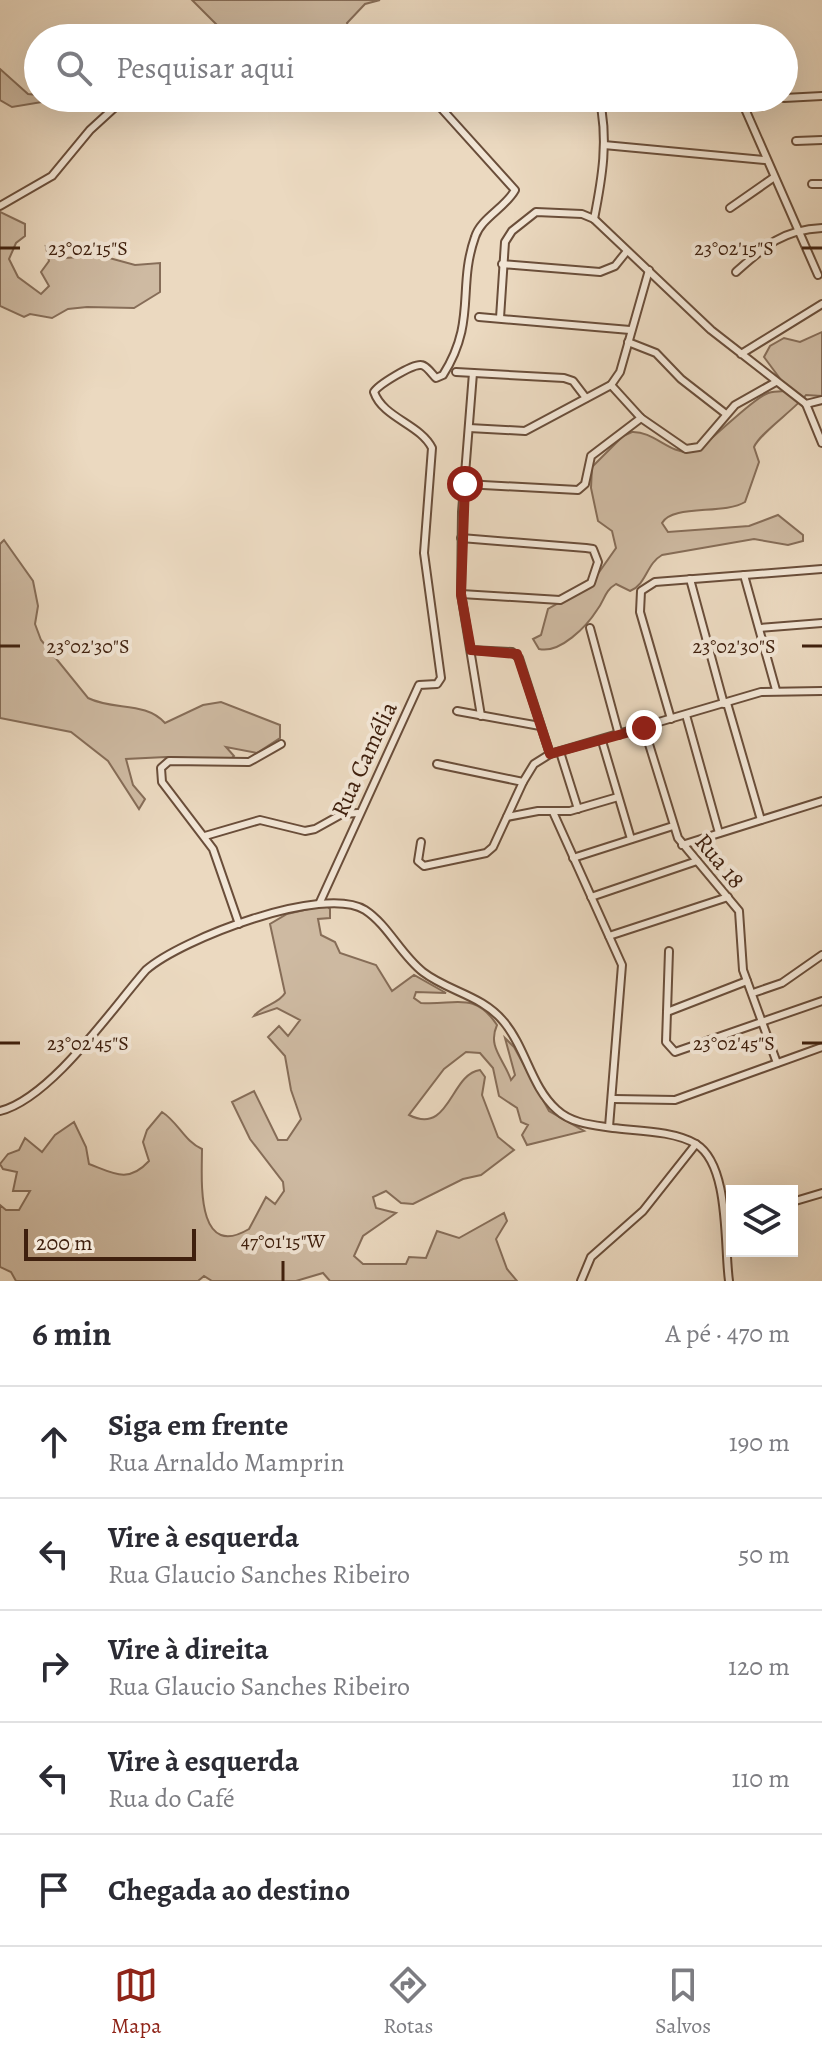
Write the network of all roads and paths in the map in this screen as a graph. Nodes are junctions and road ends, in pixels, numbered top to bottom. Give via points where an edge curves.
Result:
1 (822, 96) edge
2 (798, 97) edge
3 (110, 112) edge
4 (445, 112) edge
5 (600, 112) edge
6 (746, 112) edge
7 (822, 140) edge
8 (796, 141) dead end
9 (604, 145) junction
10 (765, 160) junction
11 (773, 178) junction
12 (812, 184) dead end
13 (822, 184) edge
14 (0, 206) edge
15 (730, 208) dead end
16 (594, 219) junction
17 (822, 228) edge
18 (796, 229) junction
19 (627, 251) junction
20 (502, 264) junction
21 (649, 270) junction
22 (736, 272) dead end
23 (818, 275) dead end
24 (822, 304) edge
25 (479, 317) dead end
26 (500, 318) junction
27 (630, 330) junction
28 (628, 342) junction
29 (741, 354) junction
30 (456, 372) dead end
31 (473, 373) junction
32 (776, 382) junction
33 (611, 385) junction
34 (586, 398) junction
35 (822, 400) edge
36 (806, 404) junction
37 (726, 414) junction
38 (641, 418) junction
39 (469, 428) junction
40 (822, 443) edge
41 (465, 484) junction
42 (461, 538) junction
43 (822, 569) edge
44 (744, 575) junction
45 (690, 579) junction
46 (461, 594) junction
47 (822, 623) edge
48 (590, 628) dead end
49 (760, 628) junction
50 (471, 650) junction
51 (822, 679) edge
52 (776, 690) junction
53 (821, 691) edge
54 (726, 703) junction
55 (457, 711) dead end
56 (686, 715) junction
57 (481, 716) junction
58 (671, 719) junction
59 (540, 726) junction
60 (644, 728) junction
61 (619, 735) junction
62 (602, 741) junction
63 (281, 744) dead end
64 (560, 752) junction
65 (550, 754) junction
66 (437, 764) dead end
67 (523, 782) junction
68 (618, 797) junction
69 (822, 801) edge
70 (578, 809) junction
71 (553, 812) junction
72 (358, 813) junction
73 (507, 817) junction
74 (761, 820) junction
75 (673, 826) junction
76 (719, 833) junction
77 (205, 836) junction
78 (631, 839) junction
79 (421, 842) dead end
80 (682, 845) junction
81 (573, 858) junction
82 (697, 861) junction
83 (591, 897) junction
84 (728, 897) junction
85 (320, 902) junction
86 (239, 924) junction
87 (609, 936) junction
88 (669, 951) dead end
89 (822, 955) edge
90 (747, 981) junction
91 (753, 993) junction
92 (822, 1001) edge
93 (667, 1012) junction
94 (763, 1022) junction
95 (822, 1047) edge
96 (777, 1063) junction
97 (614, 1099) junction
98 (0, 1111) edge
99 (609, 1127) junction
100 (696, 1144) junction
101 (822, 1193) edge
102 (798, 1200) edge
103 (726, 1224) edge
104 (723, 1225) junction
105 (581, 1281) edge
106 (729, 1281) edge

1 - 2 street
3 - 14 street via 52,176
4 - 72 street, Rua Camélia via 515,190 475,235 466,322 443,375 436,378 417,365 374,392 432,448 424,553 440,682 419,685
5 - 9 street
6 - 10 street
7 - 8 street
9 - 10 street
9 - 16 street
10 - 11 street
11 - 15 street
11 - 18 street
12 - 13 street
16 - 19 street
16 - 20 street via 570,213 531,214 508,237
17 - 18 street
18 - 22 street
18 - 23 street
19 - 20 street via 615,266 600,272
19 - 21 street
20 - 26 street
21 - 27 street
21 - 29 street
24 - 29 street
25 - 26 street
26 - 27 street
27 - 28 street
28 - 33 street
28 - 37 street via 656,353
29 - 32 street
30 - 31 street
31 - 34 street via 564,378
31 - 39 street
32 - 36 street
32 - 37 street
33 - 34 street
33 - 38 street
34 - 39 street via 525,431
35 - 36 street
36 - 40 street
37 - 38 street via 695,448 678,446
38 - 41 street via 596,451 578,490
39 - 41 street
41 - 42 street
42 - 46 street
42 - 46 street via 593,549 598,562 591,583 560,600
43 - 44 street
44 - 45 street
44 - 49 street
45 - 54 street
45 - 58 street via 655,582 641,591 639,600
46 - 50 street
47 - 49 street
48 - 61 street
49 - 52 street
50 - 57 street
50 - 59 street via 517,654
51 - 53 street
52 - 53 street
52 - 54 street
54 - 56 street
54 - 74 street
55 - 57 street
56 - 58 street
56 - 76 street
57 - 59 street
58 - 60 street
59 - 65 street
60 - 61 street
60 - 75 street, Rua 18
61 - 62 street
62 - 64 street
62 - 68 street
63 - 77 street via 249,762 169,761 161,768 162,782
64 - 65 street
64 - 70 street
65 - 67 street via 534,764
66 - 67 street
67 - 73 street
68 - 70 street
68 - 78 street
69 - 74 street
70 - 71 street
71 - 73 street
71 - 81 street
72 - 77 street via 342,814 315,829 295,830 260,820
72 - 85 street, Rua Camélia
73 - 79 street via 486,853 424,866 418,861
74 - 76 street
75 - 78 street
75 - 80 street, Rua 18
76 - 80 street
77 - 86 street
78 - 81 street
80 - 82 street, Rua 18
81 - 83 street
82 - 83 street
82 - 84 street, Rua 18
83 - 87 street
84 - 87 street
84 - 90 street, Rua 18 via 741,918
85 - 86 street
85 - 99 street via 337,900 366,911 426,974 495,1011 557,1111 577,1122
86 - 98 street via 152,964 53,1078 29,1099
87 - 97 street via 623,975
88 - 93 street
89 - 91 street via 782,983
90 - 91 street, Rua 18
90 - 93 street
91 - 94 street, Rua 18
92 - 94 street
93 - 94 street via 666,1042 675,1052
94 - 96 street, Rua 18
95 - 96 street
96 - 97 street via 675,1100
97 - 99 street
99 - 100 street
100 - 104 street via 718,1177
100 - 105 street via 643,1211 591,1257
101 - 102 street
103 - 104 street
104 - 106 street

